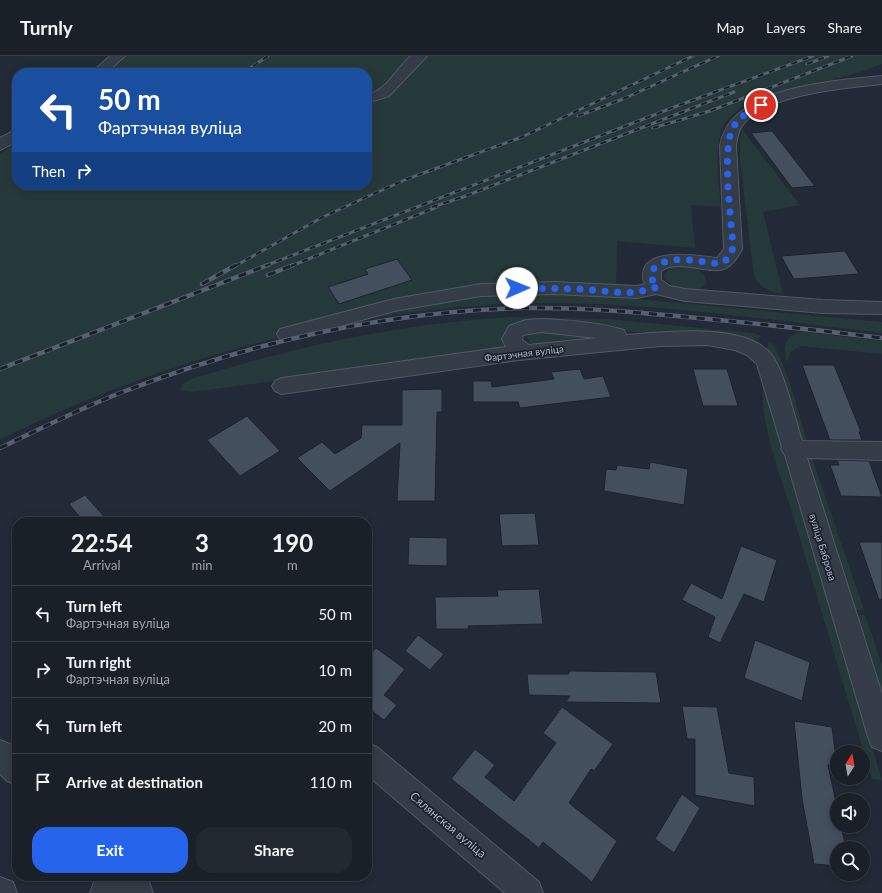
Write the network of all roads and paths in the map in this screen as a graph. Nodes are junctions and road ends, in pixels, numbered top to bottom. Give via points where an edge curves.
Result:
1 (118, 56) edge
2 (420, 56) edge
3 (104, 68) edge
4 (882, 80) edge
5 (372, 98) edge
6 (12, 138) edge
7 (0, 146) edge
8 (720, 264) junction
9 (658, 287) junction
10 (722, 297) junction
11 (882, 308) edge
12 (287, 334) dead end
13 (763, 357) joint
14 (282, 386) dead end
15 (792, 449) junction
16 (882, 451) edge
17 (882, 737) edge
18 (0, 754) edge
19 (372, 761) edge
20 (12, 766) edge
21 (116, 881) edge
22 (126, 881) edge
23 (105, 893) edge
24 (138, 893) edge
25 (528, 893) edge

1 - 3 street
2 - 5 street via 407,67 388,91
4 - 8 street via 795,94 761,105 740,119 734,126 728,145 732,249 728,258
6 - 7 street
8 - 9 street via 674,260 659,263 651,272 653,283
8 - 10 street
9 - 10 street via 672,292
9 - 12 street via 637,292 554,288 481,290 394,305
10 - 11 street
13 - 14 street, Фартэчная вуліца via 745,346 721,340 681,339 524,351
13 - 15 street, вуліца Баброва via 768,365
15 - 16 street
15 - 17 street, вуліца Баброва
18 - 20 street
19 - 25 street, Сялянская вуліца
21 - 23 street
22 - 24 street

